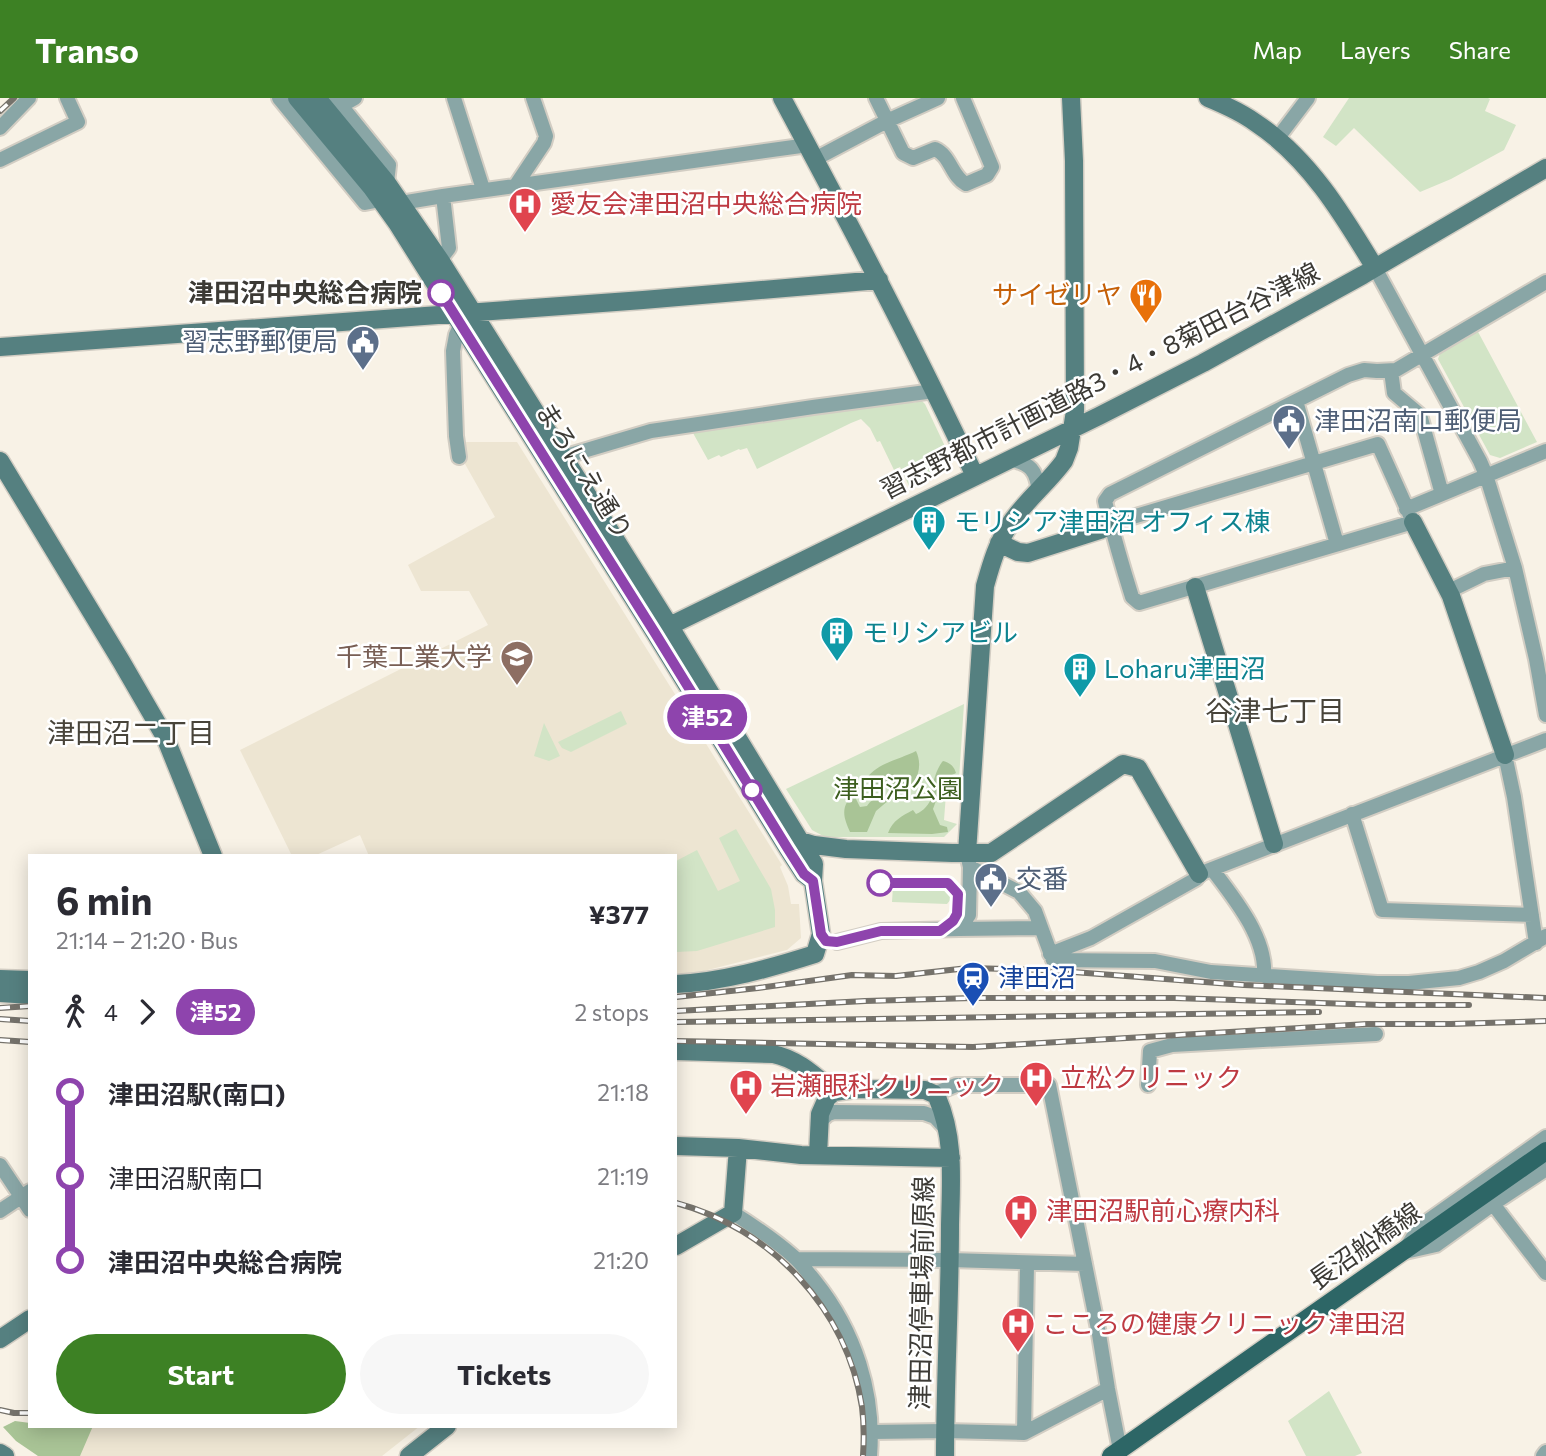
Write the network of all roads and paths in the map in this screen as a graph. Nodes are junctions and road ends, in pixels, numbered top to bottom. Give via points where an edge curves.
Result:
1 (29, 98) edge
2 (67, 98) edge
3 (279, 98) edge
4 (297, 98) edge
5 (317, 98) edge
6 (355, 98) edge
7 (454, 98) edge
8 (533, 98) edge
9 (782, 98) edge
10 (876, 98) edge
11 (938, 98) edge
12 (963, 98) edge
13 (1072, 98) edge
14 (1209, 98) edge
15 (1308, 98) edge
16 (338, 102) edge
17 (887, 121) junction
18 (0, 128) edge
19 (1277, 139) junction
20 (811, 152) junction
21 (0, 160) edge
22 (1546, 168) edge
23 (516, 185) junction
24 (380, 187) junction
25 (483, 189) junction
26 (443, 196) junction
27 (401, 203) junction
28 (440, 260) junction
29 (1375, 268) junction
30 (879, 281) junction
31 (1546, 282) edge
32 (462, 317) junction
33 (0, 345) edge
34 (1422, 355) junction
35 (1391, 371) junction
36 (934, 391) junction
37 (1296, 401) junction
38 (1072, 429) junction
39 (1546, 451) edge
40 (458, 457) dead end
41 (563, 457) junction
42 (1010, 459) junction
43 (0, 461) edge
44 (1314, 463) junction
45 (1486, 475) junction
46 (975, 476) junction
47 (1039, 491) junction
48 (1442, 494) junction
49 (1409, 515) junction
50 (1111, 525) junction
51 (999, 543) junction
52 (1337, 544) junction
53 (1515, 568) junction
54 (1195, 586) junction
55 (1449, 591) junction
56 (662, 629) junction
57 (1541, 657) edge
58 (1546, 715) edge
59 (1546, 740) edge
60 (1505, 755) junction
61 (1352, 814) junction
62 (801, 841) junction
63 (1274, 844) junction
64 (846, 849) junction
65 (212, 854) edge
66 (969, 860) junction
67 (1205, 871) junction
68 (813, 881) junction
69 (1532, 915) junction
70 (1041, 928) junction
71 (959, 929) junction
72 (865, 937) junction
73 (829, 938) junction
74 (1541, 940) edge
75 (815, 954) junction
76 (1050, 954) junction
77 (1265, 976) junction
78 (0, 979) edge
79 (28, 980) edge
80 (677, 984) edge
81 (0, 993) edge
82 (28, 995) edge
83 (1376, 1034) dead end
84 (677, 1051) edge
85 (1148, 1085) dead end
86 (834, 1092) junction
87 (934, 1094) junction
88 (818, 1123) junction
89 (948, 1131) junction
90 (1546, 1137) edge
91 (677, 1146) edge
92 (738, 1149) junction
93 (1546, 1151) edge
94 (818, 1155) junction
95 (951, 1158) junction
96 (0, 1165) edge
97 (1546, 1169) edge
98 (25, 1194) edge
99 (1493, 1204) junction
100 (0, 1211) edge
101 (733, 1213) junction
102 (677, 1245) edge
103 (1403, 1252) junction
104 (796, 1259) junction
105 (950, 1261) junction
106 (1027, 1264) junction
107 (1085, 1264) junction
108 (1546, 1273) edge
109 (28, 1320) edge
110 (0, 1339) edge
111 (1108, 1389) junction
112 (444, 1428) edge
113 (945, 1431) junction
114 (872, 1432) junction
115 (1024, 1433) junction
116 (1546, 1451) edge
117 (0, 1453) edge
118 (1116, 1453) edge
119 (5, 1456) edge
120 (409, 1456) edge
121 (870, 1456) edge
122 (945, 1456) edge
123 (1543, 1456) edge

1 - 18 street
2 - 21 street via 78,122
3 - 24 street via 365,203
4 - 24 street, まろにえ通り
5 - 24 street, まろにえ通り
6 - 16 street
7 - 25 street
8 - 23 street via 547,136
9 - 20 street
10 - 17 street
11 - 17 street
12 - 17 street via 992,167 987,175 966,184 957,180 943,152 936,149 913,158 903,153
13 - 38 street
14 - 19 street
15 - 19 street
16 - 24 street via 389,165
17 - 20 street
19 - 29 street via 1324,188
20 - 23 street
20 - 30 street
22 - 29 street, 習志野都市計画道路3・4・8菊田台谷津線
23 - 25 street
24 - 27 street, まろにえ通り
24 - 32 street, まろにえ通り via 415,251
25 - 26 street
26 - 27 street
26 - 28 street via 449,247
27 - 28 street, まろにえ通り
28 - 32 street, まろにえ通り
29 - 34 street
29 - 38 street, 習志野都市計画道路3・4・8菊田台谷津線 via 1253,337
30 - 32 street
30 - 36 street
31 - 34 street
32 - 33 street
32 - 40 street via 453,351
32 - 41 street, まろにえ通り
32 - 56 street, まろにえ通り
34 - 35 street
34 - 45 street
35 - 37 street via 1348,374
35 - 48 street via 1394,393 1420,415
36 - 41 street via 651,431
36 - 46 street
37 - 44 street
37 - 50 street via 1110,494 1105,501
38 - 42 street, 習志野都市計画道路3・4・8菊田台谷津線
38 - 47 street via 1064,461
39 - 45 street
41 - 56 street, まろにえ通り
42 - 46 street, 習志野都市計画道路3・4・8菊田台谷津線
42 - 47 street via 1030,467
43 - 65 street via 165,737
44 - 49 street via 1378,444
44 - 50 street
44 - 52 street
45 - 48 street
45 - 53 street
46 - 56 street, 習志野都市計画道路3・4・8菊田台谷津線
47 - 51 street
48 - 49 street
49 - 52 street
49 - 55 street
50 - 51 street via 1028,553
50 - 54 street via 1132,597 1139,603
51 - 66 street via 985,586
52 - 54 street
53 - 55 street via 1484,574
53 - 57 street
54 - 63 street
55 - 60 street
56 - 62 street, まろにえ通り
56 - 68 street, まろにえ通り via 788,849
57 - 58 street
59 - 60 street
60 - 61 street
60 - 69 street
61 - 63 street
61 - 69 street via 1382,910
62 - 64 street
62 - 68 street, まろにえ通り via 814,864
63 - 67 street
64 - 66 street
64 - 68 street via 832,853 819,865
66 - 67 street via 991,853 1123,764 1138,768
66 - 70 street via 1019,892 1035,911
66 - 71 street via 969,915
67 - 76 street via 1091,937
67 - 77 street via 1240,908 1260,944
68 - 73 street, まろにえ通り
69 - 74 street
70 - 71 street
70 - 76 street
71 - 72 street via 881,931
72 - 73 street
72 - 75 street
73 - 75 street
74 - 77 street via 1459,978 1377,983
75 - 80 street via 768,968
76 - 77 street via 1053,960 1155,961
78 - 79 street
81 - 82 street
83 - 85 street via 1172,1045 1150,1051
84 - 86 street via 781,1056
86 - 87 street via 918,1089
86 - 88 street via 822,1106
87 - 89 street, 津田沼停車場前原線
87 - 107 street via 956,1085 1049,1085
88 - 89 street via 834,1112 924,1113
88 - 94 street
89 - 95 street, 津田沼停車場前原線
90 - 103 street via 1429,1220
91 - 92 street
92 - 94 street
92 - 101 street
93 - 103 main road, 長沼船橋線
94 - 95 street
95 - 105 street, 津田沼停車場前原線
96 - 98 street
97 - 99 street
98 - 100 street
99 - 103 street via 1436,1245
99 - 108 street
101 - 102 street
101 - 104 street
103 - 118 main road, 長沼船橋線
104 - 105 street
104 - 114 street via 833,1306 859,1360
105 - 106 street
105 - 113 street, 津田沼停車場前原線
106 - 107 street
106 - 115 street
107 - 111 street
109 - 110 street
111 - 115 street
111 - 118 street
112 - 120 street
113 - 114 street
113 - 115 street
113 - 122 street, 津田沼停車場前原線
114 - 121 street
116 - 123 street
117 - 119 street

